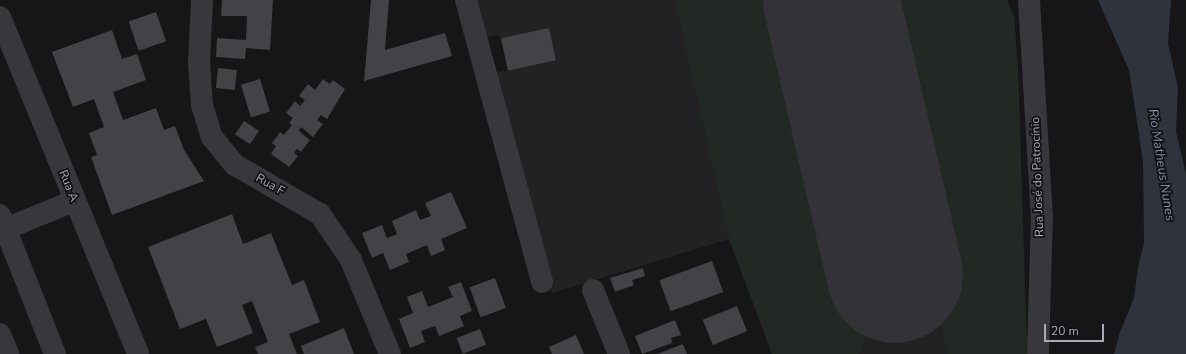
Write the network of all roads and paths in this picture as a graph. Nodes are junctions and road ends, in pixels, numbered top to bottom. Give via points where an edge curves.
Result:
1 (202, 0) edge
2 (466, 0) edge
3 (1029, 0) edge
4 (0, 17) edge
5 (74, 201) junction
6 (2, 225) edge
7 (542, 282) dead end
8 (594, 290) dead end
9 (0, 334) edge
10 (8, 354) edge
11 (55, 354) edge
12 (138, 354) edge
13 (390, 354) edge
14 (619, 354) edge
15 (1038, 354) edge

1 - 13 street, Rua F via 199,62 202,104 212,137 235,165 320,214 351,260
2 - 7 street
3 - 15 street, Rua José do Patrocínio via 1042,216
4 - 5 street, Rua A
5 - 6 street
5 - 12 street, Rua A
6 - 11 street
8 - 14 street
9 - 10 street

